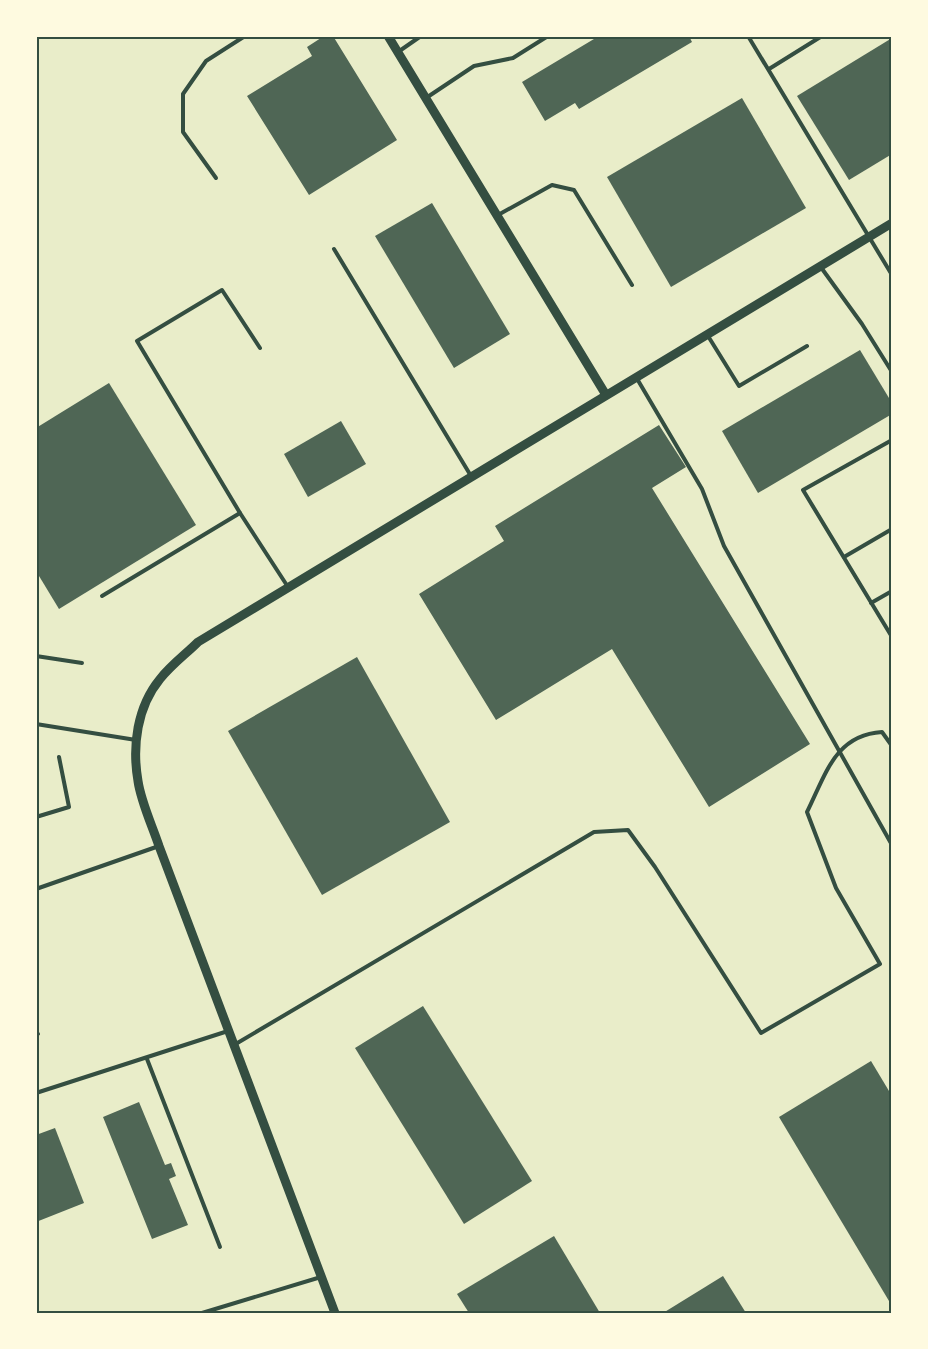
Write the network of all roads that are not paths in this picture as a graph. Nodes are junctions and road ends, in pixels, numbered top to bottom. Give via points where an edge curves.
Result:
1 (245, 36) edge
2 (388, 36) edge
3 (421, 36) edge
4 (548, 36) edge
5 (748, 36) edge
6 (822, 36) edge
7 (398, 52) junction
8 (769, 69) junction
9 (426, 98) junction
10 (216, 178) dead end
11 (496, 216) junction
12 (892, 223) edge
13 (870, 236) junction
14 (334, 249) dead end
15 (820, 266) junction
16 (892, 275) edge
17 (632, 285) dead end
18 (707, 334) junction
19 (807, 346) dead end
20 (260, 348) dead end
21 (892, 372) edge
22 (636, 377) junction
23 (606, 395) junction
24 (892, 440) edge
25 (471, 476) junction
26 (240, 513) junction
27 (892, 529) edge
28 (844, 557) junction
29 (288, 587) junction
30 (892, 591) edge
31 (102, 596) dead end
32 (871, 603) junction
33 (892, 637) edge
34 (36, 656) edge
35 (82, 663) dead end
36 (36, 724) edge
37 (136, 740) junction
38 (892, 746) edge
39 (839, 750) junction
40 (59, 758) dead end
41 (36, 817) edge
42 (892, 845) edge
43 (159, 846) junction
44 (36, 889) edge
45 (228, 1031) junction
46 (234, 1045) junction
47 (147, 1059) junction
48 (36, 1093) edge
49 (220, 1247) dead end
50 (321, 1278) junction
51 (202, 1313) edge
52 (334, 1313) edge

1 - 10 lane via 206,61 183,94 184,132
2 - 7 street
3 - 7 lane
4 - 9 lane via 513,58 474,66
5 - 8 lane
6 - 8 lane
7 - 9 street
8 - 13 lane
9 - 11 street
11 - 17 lane via 552,185 574,190
11 - 23 street
12 - 13 street
13 - 15 street
13 - 16 lane
14 - 25 lane
15 - 18 street
15 - 21 lane
18 - 19 lane via 739,386
18 - 22 street
20 - 26 lane via 222,290 137,341
22 - 23 street
22 - 39 lane via 702,489 724,546
23 - 25 street
24 - 28 lane via 803,490
25 - 29 street
26 - 29 lane
26 - 31 lane
27 - 28 lane
28 - 32 lane
29 - 37 street via 198,642 160,678 143,709
30 - 32 lane
32 - 33 lane
34 - 35 lane
36 - 37 lane
37 - 43 street via 138,781
38 - 39 lane via 882,732 865,733
39 - 42 lane
39 - 46 lane via 807,812 836,888 880,964 761,1033 628,830 594,832
40 - 41 lane via 69,806
43 - 44 lane
43 - 45 street
45 - 46 street
45 - 47 lane
46 - 50 street
47 - 48 lane
47 - 49 lane
50 - 51 lane
50 - 52 street

